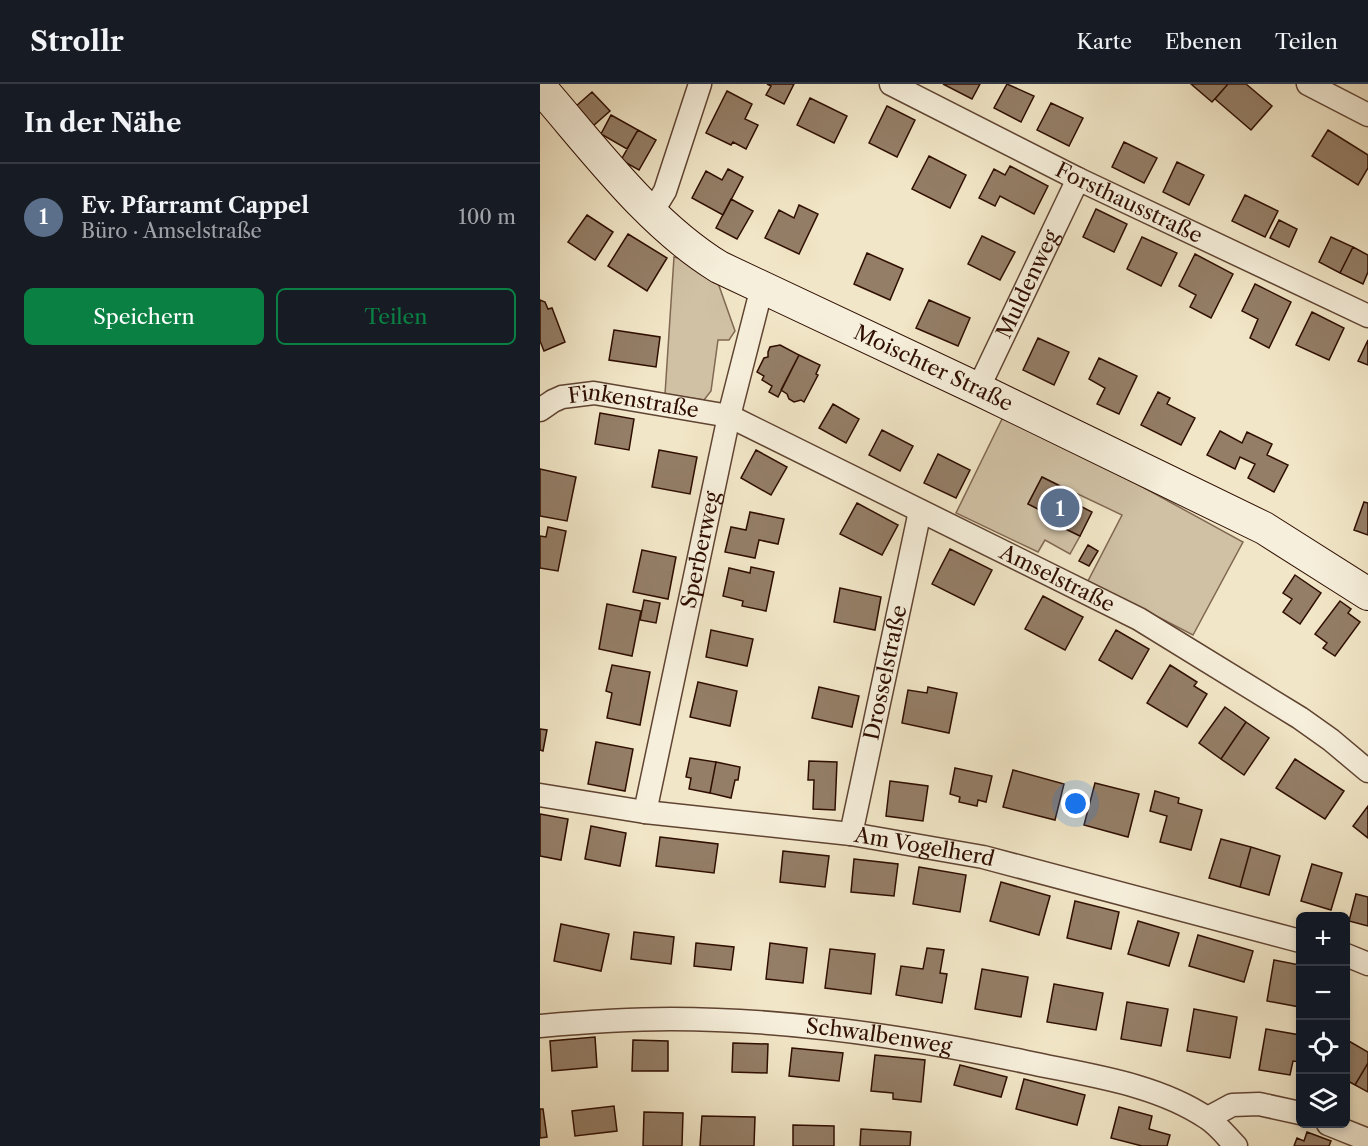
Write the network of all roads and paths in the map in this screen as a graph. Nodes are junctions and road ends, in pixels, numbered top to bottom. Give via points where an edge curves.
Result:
1 (700, 84) edge
2 (891, 84) edge
3 (1308, 84) edge
4 (540, 87) edge
5 (1368, 115) edge
6 (1078, 179) junction
7 (651, 214) junction
8 (762, 287) junction
9 (1368, 316) edge
10 (978, 389) junction
11 (540, 410) edge
12 (729, 416) junction
13 (920, 511) junction
14 (1368, 594) edge
15 (1368, 771) edge
16 (540, 795) edge
17 (645, 812) junction
18 (851, 834) junction
19 (1296, 940) edge
20 (1350, 957) edge
21 (1368, 964) edge
22 (540, 1026) edge
23 (1296, 1112) edge
24 (1208, 1118) junction
25 (1338, 1128) edge
26 (1368, 1140) edge
27 (1236, 1146) edge

1 - 7 street via 665,191
2 - 6 street, Forsthausstraße
3 - 5 street
4 - 7 street, Moischter Straße
6 - 9 street, Forsthausstraße
6 - 10 street, Muldenweg
7 - 8 street, Moischter Straße via 703,257
8 - 10 street, Moischter Straße
8 - 12 street, Sperberweg
10 - 14 street, Moischter Straße via 1264,528
11 - 12 street, Finkenstraße via 562,397 594,393
12 - 13 street, Amselstraße
12 - 17 street, Sperberweg
13 - 15 street, Amselstraße via 1139,619 1300,718
13 - 18 street, Drosselstraße
16 - 17 street, Am Vogelherd
17 - 18 street, Am Vogelherd
18 - 19 street, Am Vogelherd via 983,857
20 - 21 street
22 - 24 street, Schwalbenweg via 671,1019 858,1032 945,1045 1096,1077 1159,1093
23 - 24 street via 1259,1104 1232,1105
24 - 27 street, Schwalbenweg
25 - 26 street

